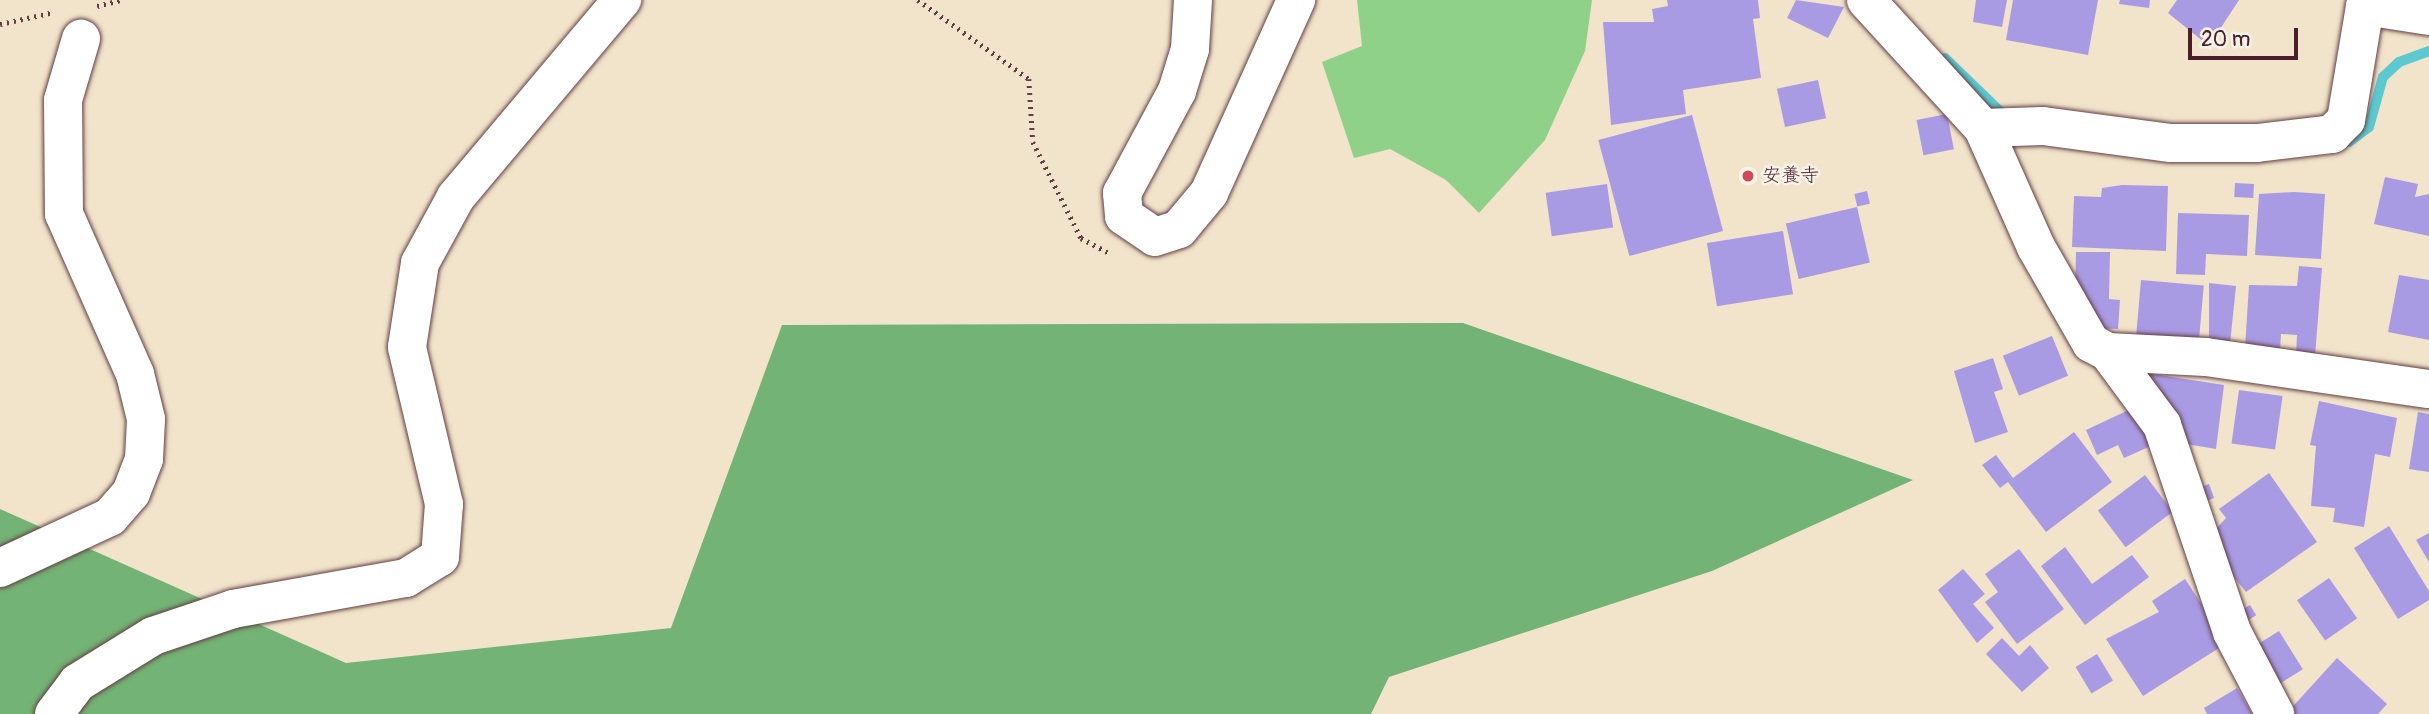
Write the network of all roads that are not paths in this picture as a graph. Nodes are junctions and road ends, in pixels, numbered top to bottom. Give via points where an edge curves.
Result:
1 (622, 0) edge
2 (1193, 0) edge
3 (1296, 0) edge
4 (1866, 0) edge
5 (2429, 16) edge
6 (81, 39) dead end
7 (1990, 128) junction
8 (2108, 352) junction
9 (2429, 389) edge
10 (0, 568) edge
11 (54, 714) edge
12 (2275, 714) edge

1 - 11 street via 456,197 420,263 407,347 444,504 440,556 406,578 233,608 153,636 77,683
2 - 3 street via 1190,49 1177,91 1122,193 1124,216 1155,237 1179,229 1209,193
4 - 7 street
5 - 7 street via 2365,6 2346,120 2332,134 2257,143 2171,143 2043,126
6 - 10 street via 63,100 64,214 135,374 146,419 144,459 131,493 110,517
7 - 8 street via 2074,317 2091,344
8 - 9 street via 2206,357
8 - 12 street via 2162,425 2232,632

